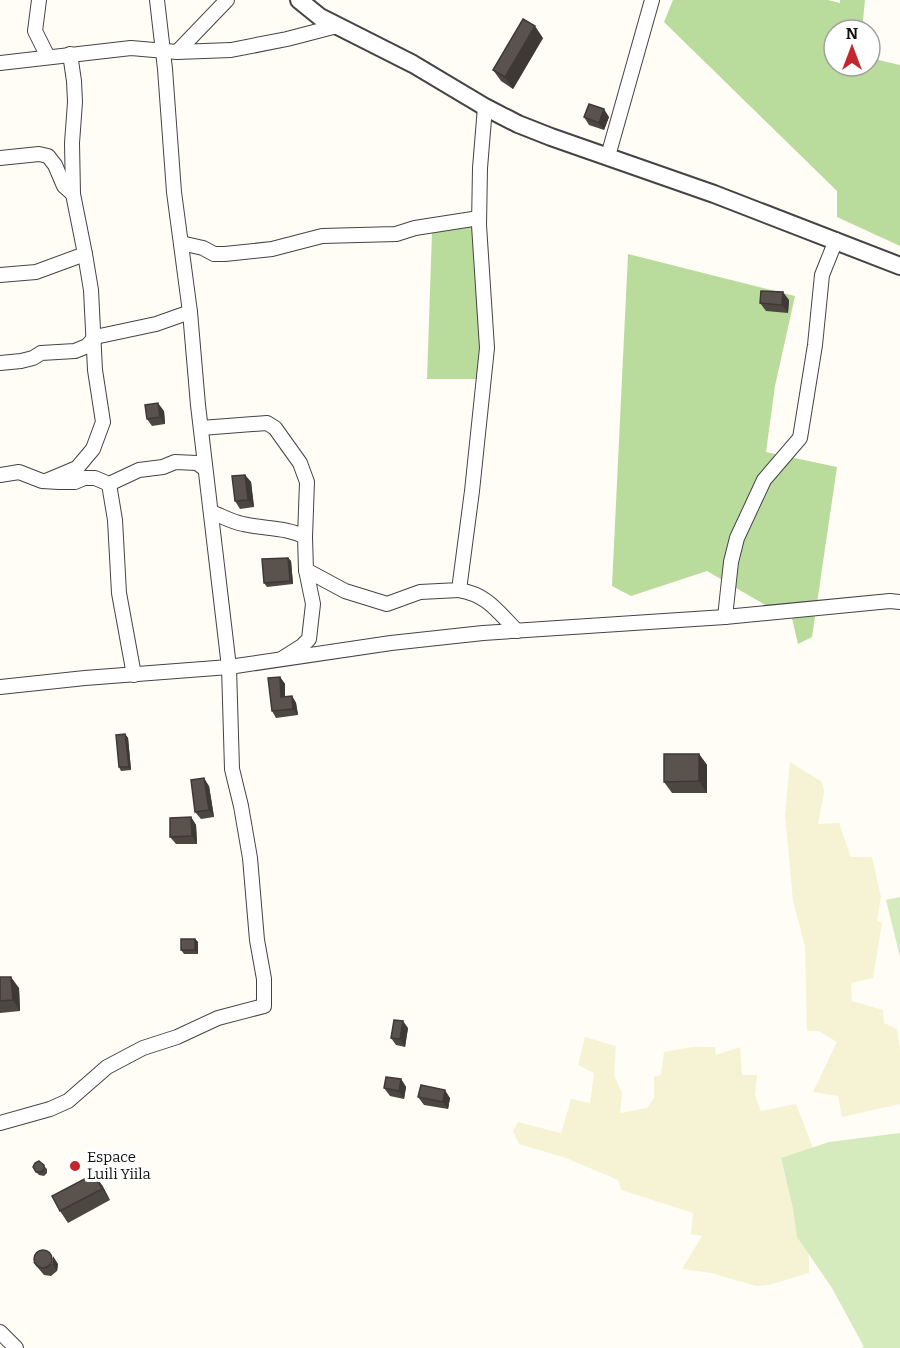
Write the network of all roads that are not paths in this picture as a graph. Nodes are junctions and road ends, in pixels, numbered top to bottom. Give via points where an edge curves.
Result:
1 (39, 0) edge
2 (157, 0) edge
3 (227, 0) edge
4 (652, 0) edge
5 (305, 2) edge
6 (336, 26) junction
7 (170, 52) junction
8 (70, 54) junction
9 (48, 57) junction
10 (0, 63) edge
11 (484, 107) junction
12 (608, 156) junction
13 (0, 159) edge
14 (73, 194) junction
15 (479, 218) junction
16 (836, 240) junction
17 (181, 243) junction
18 (85, 254) junction
19 (900, 266) edge
20 (0, 275) edge
21 (190, 312) junction
22 (95, 337) junction
23 (0, 363) edge
24 (201, 428) junction
25 (205, 469) junction
26 (0, 475) edge
27 (45, 481) junction
28 (109, 484) junction
29 (211, 512) junction
30 (305, 537) junction
31 (306, 570) junction
32 (459, 590) junction
33 (900, 602) edge
34 (725, 616) junction
35 (517, 631) junction
36 (279, 661) junction
37 (229, 667) junction
38 (134, 675) junction
39 (0, 687) edge
40 (0, 1123) edge
41 (0, 1332) edge
42 (16, 1348) edge

1 - 9 street via 35,31
2 - 7 street
3 - 7 street
4 - 12 street
5 - 6 street
6 - 7 street via 231,50
6 - 11 street via 413,64
7 - 8 street via 131,48
7 - 17 street via 174,192
8 - 9 street
8 - 14 street via 75,81
9 - 10 street
11 - 12 street via 518,124
11 - 15 street
12 - 16 street
13 - 14 street via 48,156 64,186
14 - 18 street
15 - 17 street via 396,234 322,236 273,249 225,254
15 - 32 street via 487,348
16 - 19 street
16 - 34 street via 822,275 800,438 764,480 737,538
17 - 21 street
18 - 20 street via 36,272
18 - 22 street
21 - 22 street
21 - 24 street
22 - 23 street via 75,351
22 - 27 street via 95,370 103,422 93,449 77,468
24 - 25 street
24 - 30 street via 267,423 275,428 300,463 307,482
25 - 28 street via 197,463 175,462 139,470
25 - 29 street
26 - 27 street via 19,472
27 - 28 street via 75,482 84,477
28 - 38 street via 116,520 119,593
29 - 30 street via 241,524 290,530
29 - 37 street
30 - 31 street
31 - 32 street via 345,591 387,604 420,592
31 - 36 street via 313,604 309,639
32 - 35 street via 484,598
33 - 34 street
34 - 35 street
35 - 36 street via 391,643
36 - 37 street
37 - 38 street
37 - 40 street via 232,769 250,858 264,1006 218,1018 143,1048 107,1067 68,1101
38 - 39 street
41 - 42 street

